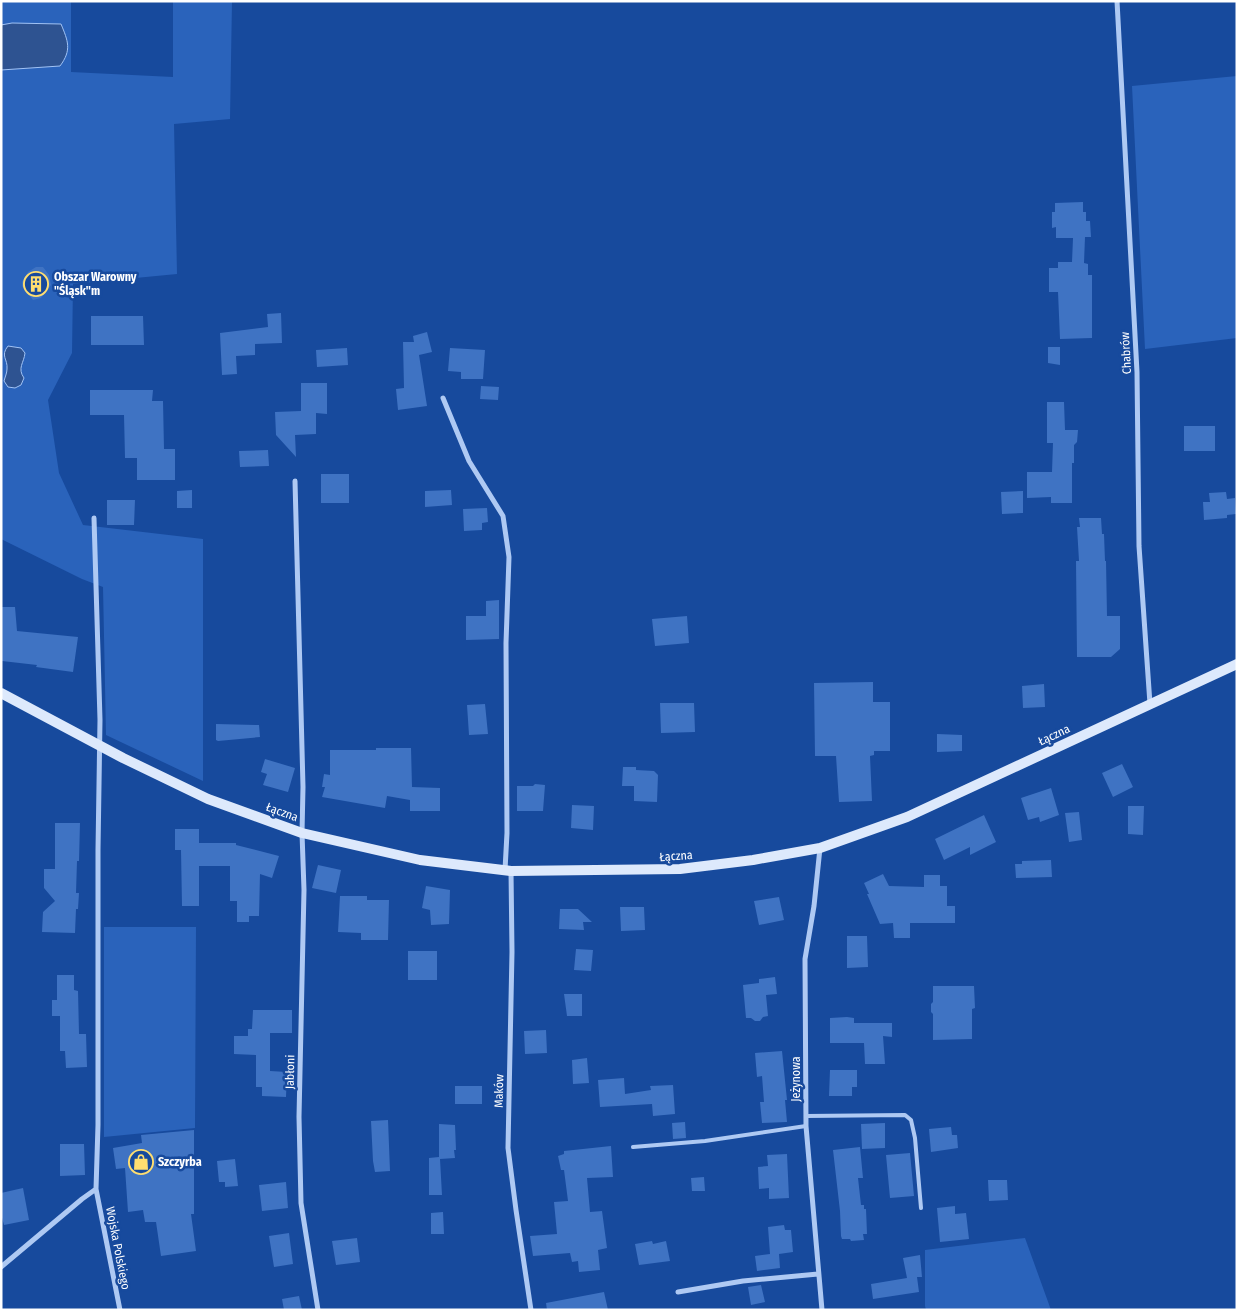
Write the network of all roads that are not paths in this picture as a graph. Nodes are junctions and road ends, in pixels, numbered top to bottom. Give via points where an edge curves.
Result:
1 (1117, 1) edge
2 (443, 398) dead end
3 (295, 481) dead end
4 (94, 518) dead end
5 (1237, 664) edge
6 (1, 693) edge
7 (1150, 704) junction
8 (99, 745) junction
9 (302, 833) junction
10 (820, 848) junction
11 (508, 871) junction
12 (806, 1116) junction
13 (806, 1126) junction
14 (633, 1146) dead end
15 (96, 1189) junction
16 (921, 1208) dead end
17 (1, 1267) edge
18 (818, 1274) junction
19 (678, 1292) dead end
20 (120, 1310) edge
21 (318, 1310) edge
22 (531, 1310) edge
23 (822, 1310) edge

1 - 7 street, Chabrów via 1137,372 1138,546
2 - 11 street, Maków via 470,461 503,516 509,557 506,643
3 - 9 street, Jabłoni
4 - 8 street
5 - 7 street, Łączna
6 - 8 street, Łączna
7 - 10 street, Łączna via 906,817
8 - 9 street, Łączna via 208,799
8 - 15 street, Wojska Polskiego
9 - 11 street, Łączna via 420,860
9 - 21 street, Jabłoni via 301,1203
10 - 11 street, Łączna via 680,869
10 - 12 street, Jeżynowa via 805,959
11 - 22 street, Maków via 512,952 508,1148
12 - 13 street, Jeżynowa
12 - 16 lane via 904,1114 911,1120 915,1138
13 - 14 lane via 705,1141
13 - 18 street, Jeżynowa
15 - 17 street
15 - 20 street, Wojska Polskiego
18 - 19 street via 743,1281
18 - 23 street, Jeżynowa

